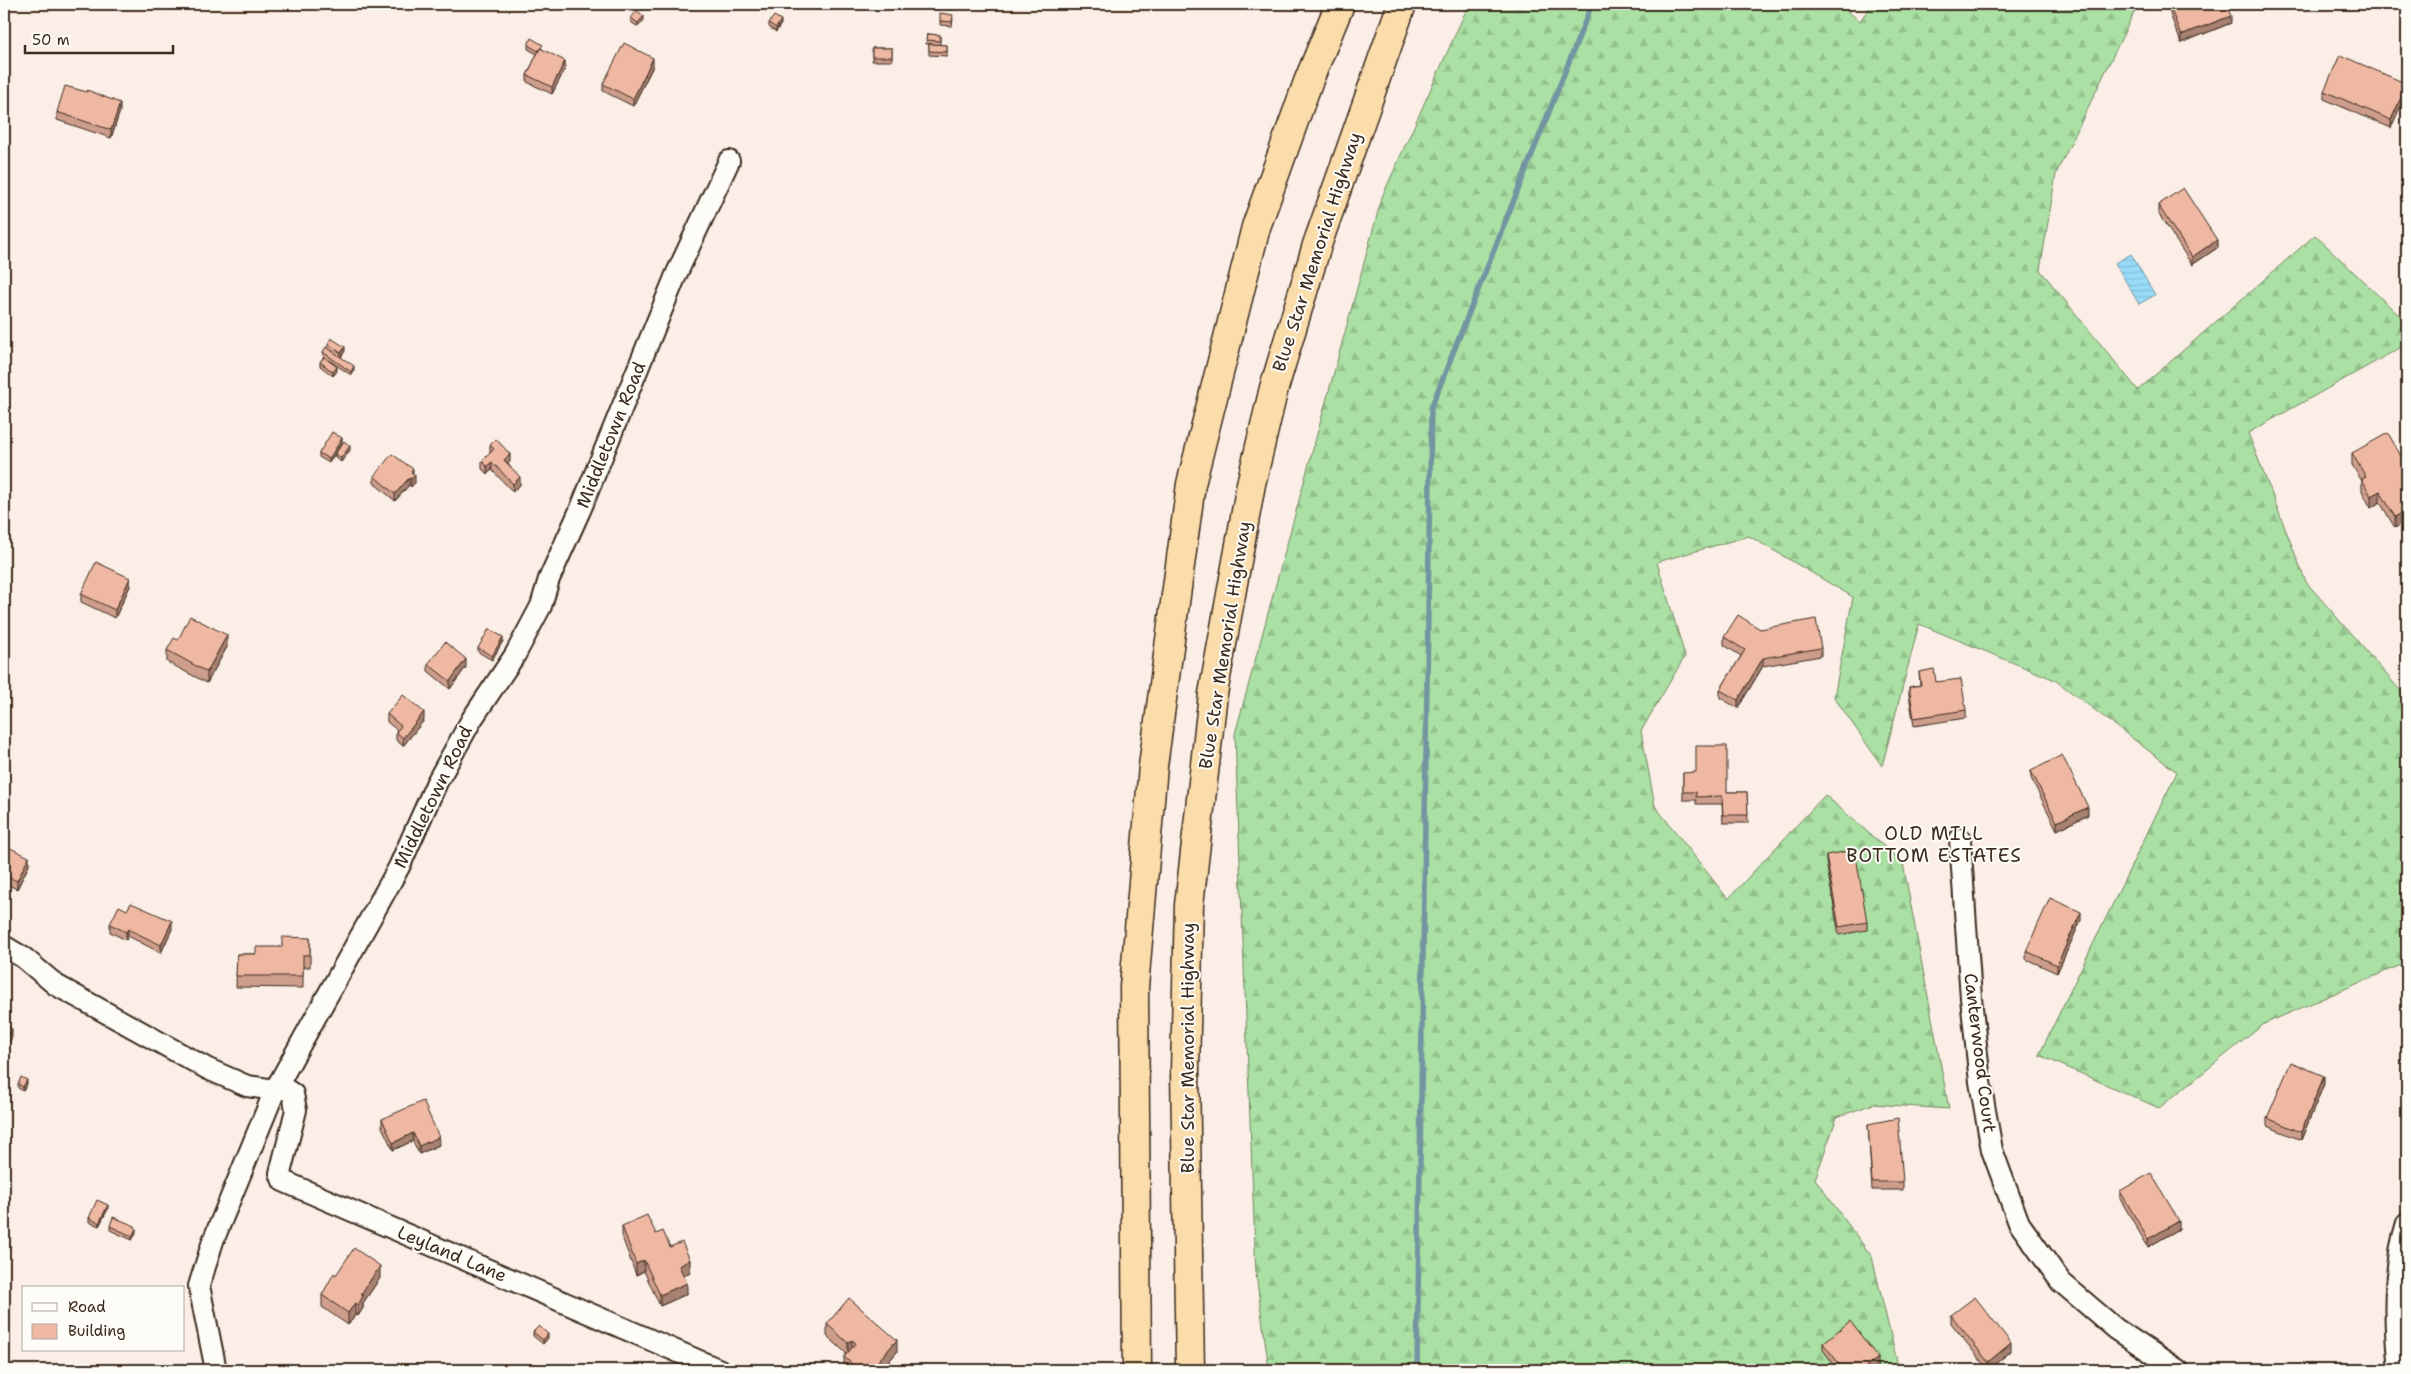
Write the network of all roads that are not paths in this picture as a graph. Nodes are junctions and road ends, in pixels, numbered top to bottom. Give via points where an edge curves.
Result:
1 (1340, 4) edge
2 (1402, 4) edge
3 (1422, 4) edge
4 (1367, 98) junction
5 (729, 161) dead end
6 (1960, 839) dead end
7 (4, 946) edge
8 (276, 1087) junction
9 (2407, 1223) edge
10 (216, 1370) edge
11 (720, 1370) edge
12 (1137, 1370) edge
13 (1190, 1370) edge
14 (2178, 1370) edge
15 (2400, 1370) edge

1 - 12 highway via 1256,227 1191,484 1153,766 1134,988
2 - 4 highway, Blue Star Memorial Highway
3 - 4 highway via 1398,60
4 - 13 highway, Blue Star Memorial Highway via 1317,245 1274,388 1251,484 1213,694 1189,905 1186,1071
5 - 8 street, Middletown Road via 676,275 549,579 541,606 515,655 472,719 437,782 399,867
6 - 14 street, Canterwood Court via 1980,1082 1992,1150 2018,1223 2061,1282 2116,1329
7 - 8 street via 56,985 208,1069 247,1086
8 - 10 street via 213,1241 199,1286
8 - 11 street, Leyland Lane via 293,1094 296,1110 280,1173 283,1181
9 - 15 street via 2396,1305

